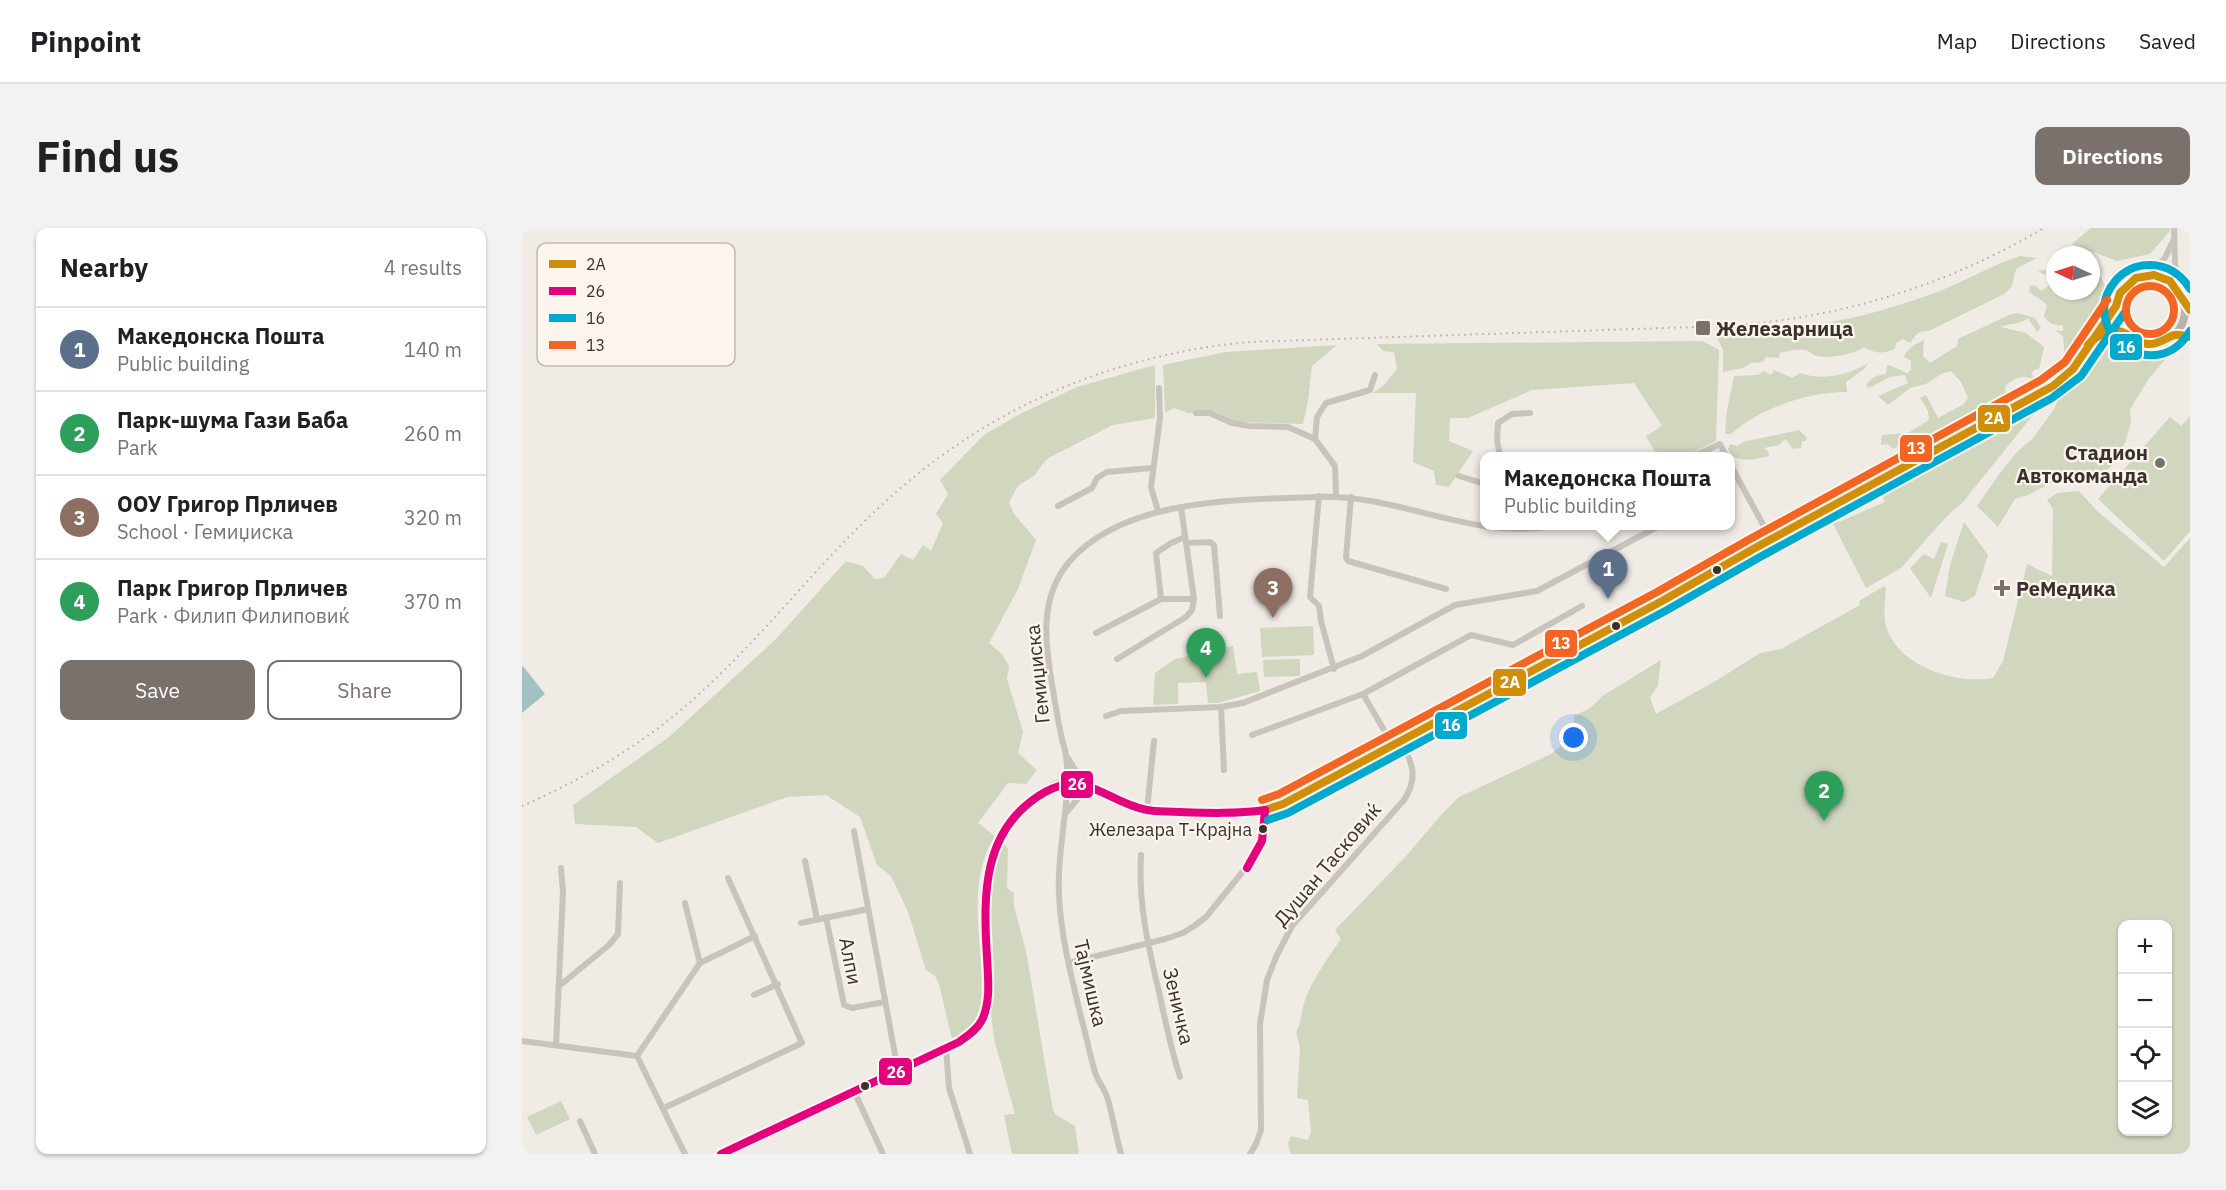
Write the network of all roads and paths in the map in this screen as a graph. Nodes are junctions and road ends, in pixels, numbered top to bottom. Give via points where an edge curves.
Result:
1 (2174, 231) edge
2 (2148, 275) junction
3 (2178, 290) junction
4 (2116, 306) junction
5 (2187, 307) edge
6 (2123, 332) junction
7 (2175, 335) junction
8 (2190, 337) edge
9 (2091, 342) junction
10 (1374, 375) dead end
11 (1159, 388) dead end
12 (1530, 412) dead end
13 (1196, 413) dead end
14 (1316, 439) junction
15 (1499, 452) edge
16 (1703, 452) edge
17 (1724, 452) edge
18 (1152, 468) junction
19 (1735, 474) edge
20 (1459, 476) dead end
21 (1480, 482) edge
22 (1739, 483) junction
23 (1735, 485) edge
24 (1319, 496) junction
25 (1336, 496) junction
26 (1351, 497) junction
27 (1058, 506) dead end
28 (1181, 507) junction
29 (1158, 511) junction
30 (1480, 525) edge
31 (1650, 530) edge
32 (1771, 539) junction
33 (1186, 540) junction
34 (1446, 589) dead end
35 (1161, 598) junction
36 (1194, 599) junction
37 (1582, 606) dead end
38 (1220, 616) dead end
39 (1096, 633) dead end
40 (1117, 659) dead end
41 (1334, 669) junction
42 (1363, 694) junction
43 (1221, 707) junction
44 (1106, 716) dead end
45 (1252, 735) dead end
46 (1154, 741) dead end
47 (1397, 742) junction
48 (1066, 754) junction
49 (1224, 770) dead end
50 (1066, 782) junction
51 (1090, 786) junction
52 (1146, 810) junction
53 (1265, 810) junction
54 (1065, 814) junction
55 (854, 831) dead end
56 (1140, 855) dead end
57 (805, 861) dead end
58 (561, 868) dead end
59 (728, 878) dead end
60 (620, 883) dead end
61 (685, 903) dead end
62 (868, 909) junction
63 (826, 917) junction
64 (817, 919) junction
65 (801, 923) dead end
66 (755, 936) junction
67 (1148, 942) junction
68 (700, 963) junction
69 (1069, 963) junction
70 (778, 984) junction
71 (559, 986) junction
72 (754, 994) dead end
73 (884, 1002) junction
74 (522, 1041) edge
75 (556, 1046) junction
76 (946, 1048) junction
77 (637, 1056) junction
78 (898, 1071) junction
79 (1180, 1077) dead end
80 (854, 1091) junction
81 (664, 1108) junction
82 (580, 1121) dead end
83 (595, 1154) edge
84 (686, 1154) edge
85 (721, 1154) edge
86 (883, 1154) edge
87 (970, 1154) edge
88 (1121, 1154) edge
89 (1250, 1154) edge

1 - 2 street via 2165,258
1 - 3 street
2 - 3 street via 2165,279
2 - 4 street via 2125,286
3 - 5 street
4 - 6 street
4 - 9 street
5 - 7 street
6 - 7 street via 2148,345
6 - 9 street via 2104,332
7 - 8 street
9 - 32 street via 2073,369 2053,386
10 - 14 street via 1370,390 1322,407 1315,427
11 - 18 street via 1160,418
12 - 15 street via 1512,414 1498,423
13 - 14 street via 1210,413 1249,426 1288,427
14 - 25 street via 1335,466
16 - 17 street via 1720,444
18 - 27 street via 1101,474 1092,488
18 - 29 street via 1151,487
19 - 22 street
20 - 21 street
22 - 23 street
22 - 32 street
24 - 25 street, Гемиџиска
24 - 28 street, Гемиџиска
24 - 41 street via 1310,597 1319,606
25 - 26 street, Гемиџиска
26 - 30 street, Гемиџиска
26 - 34 street via 1348,561
28 - 29 street, Гемиџиска
28 - 33 street
29 - 48 street, Гемиџиска via 1122,524 1081,550 1060,573 1050,596 1046,640
31 - 41 street via 1537,591 1455,605
32 - 47 street
33 - 35 street via 1171,543 1156,553
33 - 36 street
33 - 38 street via 1214,545
35 - 36 street
35 - 39 street
36 - 40 street via 1186,617
37 - 42 street via 1512,645 1471,635
41 - 43 street via 1243,703
42 - 45 street
42 - 47 street, Душан Тасковиќ
43 - 44 street via 1121,711
43 - 49 street
46 - 52 street
47 - 53 street
47 - 89 street, Душан Тасковиќ via 1413,770 1411,789 1292,926 1267,980 1260,1024 1261,1130
48 - 50 street, Гемиџиска
48 - 51 street
50 - 51 street
50 - 54 street, Тајмишка
50 - 76 street via 1021,810 992,854 984,886 988,976 984,1013 974,1030
51 - 52 street via 1128,806
51 - 54 street
52 - 53 street
53 - 67 street via 1266,831 1257,854 1206,917 1184,933
54 - 69 street, Тајмишка via 1058,890
55 - 62 street, Алпи
56 - 67 street, Зеничка via 1141,907
57 - 64 street, Алпи
58 - 71 street
59 - 66 street
60 - 71 street via 618,934
61 - 68 street
62 - 63 street, Алпи
62 - 73 street, Алпи
63 - 64 street, Алпи
63 - 73 street, Алпи via 844,1006
64 - 65 street, Алпи
66 - 68 street
66 - 70 street
67 - 69 street
67 - 79 street, Зеничка
68 - 77 street
69 - 88 street, Тајмишка via 1096,1076 1107,1096
70 - 72 street
70 - 81 street via 802,1043
71 - 75 street
73 - 78 street, Алпи
74 - 75 street
75 - 77 street
76 - 78 street
76 - 87 street via 949,1089
77 - 81 street
78 - 80 street
80 - 85 street
80 - 86 street
81 - 84 street
82 - 83 street

